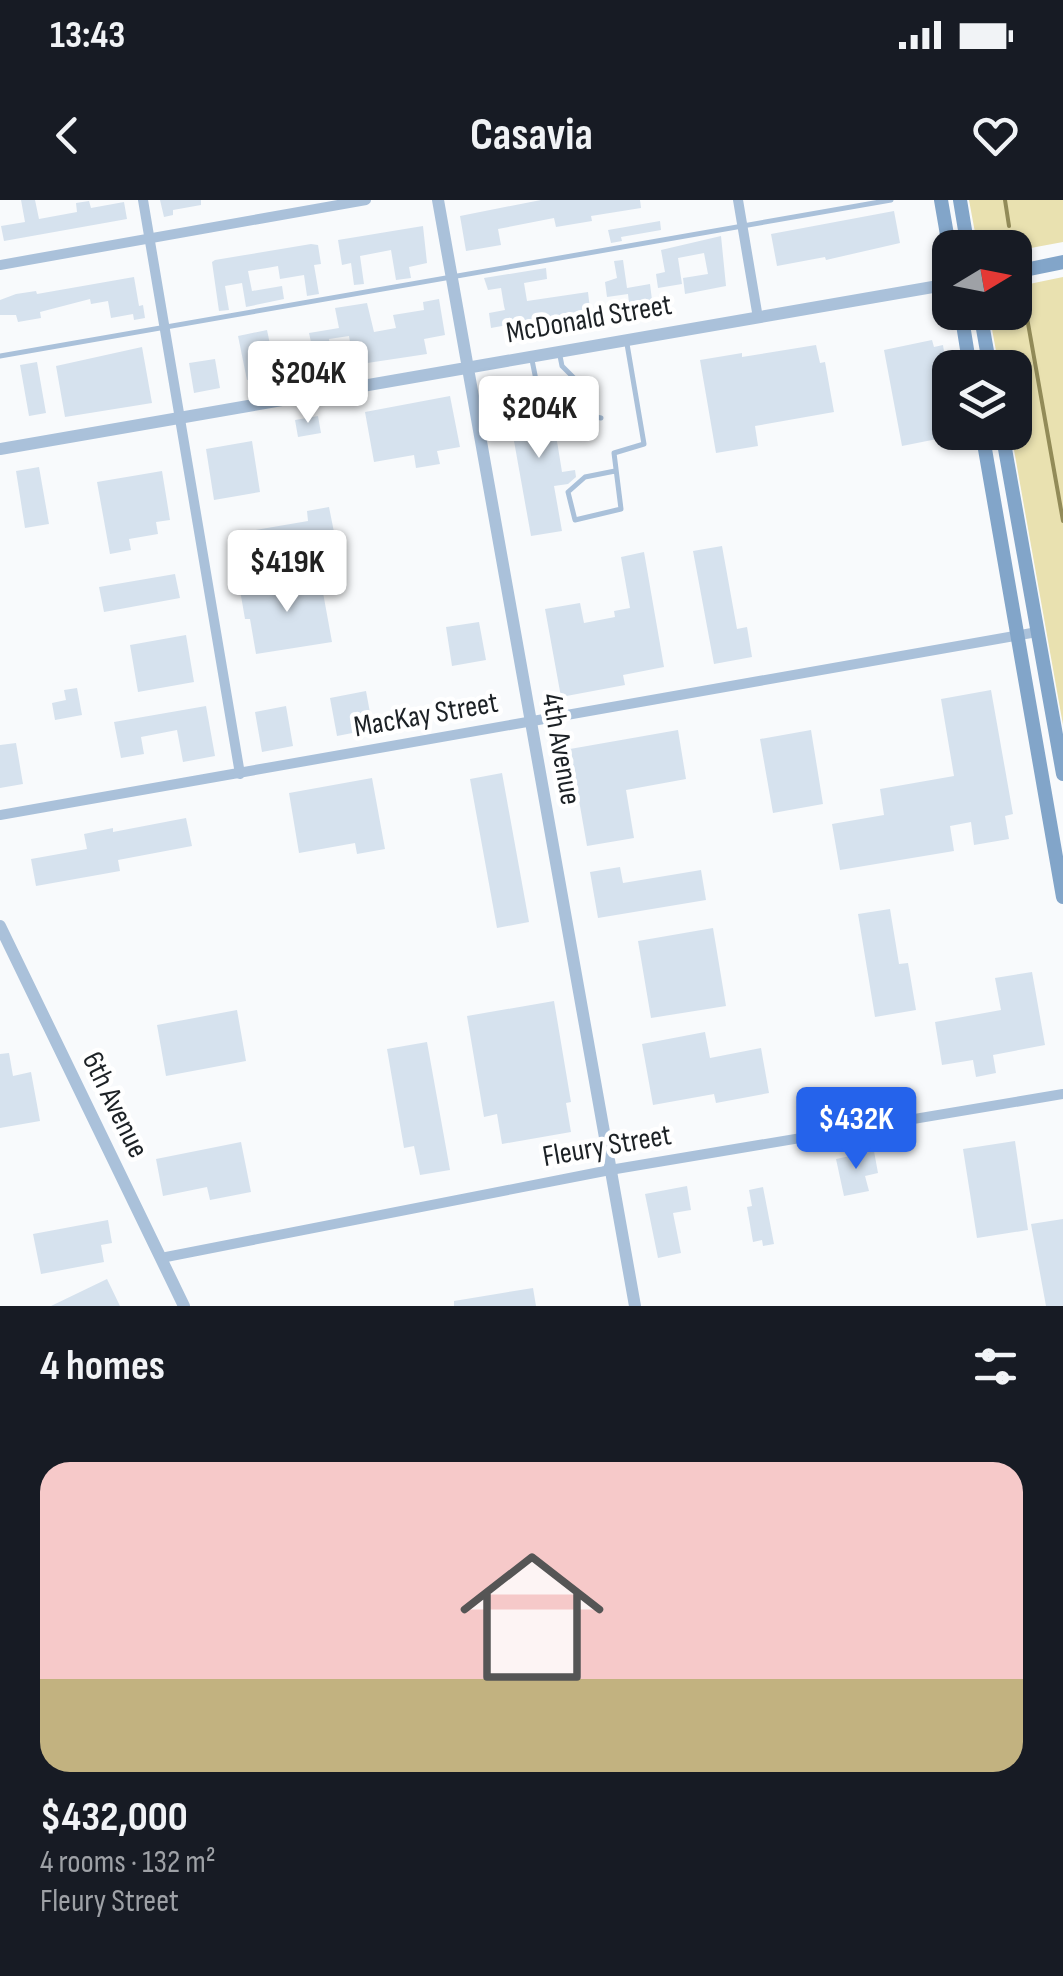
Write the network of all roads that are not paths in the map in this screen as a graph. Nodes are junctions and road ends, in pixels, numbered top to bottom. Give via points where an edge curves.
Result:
1 (143, 200) edge
2 (366, 200) edge
3 (438, 200) edge
4 (738, 200) edge
5 (891, 200) edge
6 (941, 200) edge
7 (960, 200) edge
8 (742, 226) junction
9 (946, 230) edge
10 (965, 230) edge
11 (150, 239) junction
12 (1063, 262) edge
13 (0, 265) edge
14 (1032, 268) edge
15 (452, 276) junction
16 (932, 287) edge
17 (758, 318) junction
18 (165, 328) junction
19 (626, 341) junction
20 (559, 353) junction
21 (0, 356) edge
22 (531, 357) junction
23 (468, 367) junction
24 (538, 390) dead end
25 (180, 418) junction
26 (601, 418) dead end
27 (0, 450) edge
28 (985, 450) edge
29 (1005, 450) edge
30 (615, 472) junction
31 (1037, 632) junction
32 (1018, 635) junction
33 (531, 721) junction
34 (240, 774) junction
35 (1063, 774) edge
36 (0, 815) edge
37 (1063, 896) edge
38 (0, 926) edge
39 (1063, 1094) edge
40 (610, 1170) junction
41 (162, 1258) junction
42 (184, 1306) edge
43 (635, 1306) edge

1 - 11 street
2 - 11 street
3 - 15 street, 4th Avenue
4 - 8 street
5 - 8 lane
6 - 9 main road
7 - 10 main road
8 - 15 lane
8 - 17 street
11 - 13 street
11 - 18 street
12 - 14 main road
15 - 18 lane
15 - 23 street, 4th Avenue
16 - 17 street, McDonald Street
17 - 19 street, McDonald Street
18 - 21 lane
18 - 25 street
19 - 20 street, McDonald Street
19 - 30 lane via 644,444 614,452
20 - 22 street, McDonald Street
20 - 26 lane via 575,379 582,414
22 - 23 street, McDonald Street
22 - 24 lane
23 - 25 street, McDonald Street
23 - 33 street, 4th Avenue
25 - 27 street, McDonald Street
25 - 34 street
28 - 32 main road
29 - 31 main road
30 - 30 lane via 621,509 575,520 568,492 585,478
31 - 32 street, MacKay Street
31 - 35 main road
32 - 33 street, MacKay Street
32 - 37 main road
33 - 34 street, MacKay Street
33 - 40 street, 4th Avenue
34 - 36 street, MacKay Street
38 - 41 street, 6th Avenue
39 - 40 street, Fleury Street
40 - 41 street, Fleury Street
40 - 43 street, 4th Avenue
41 - 42 street, 6th Avenue

